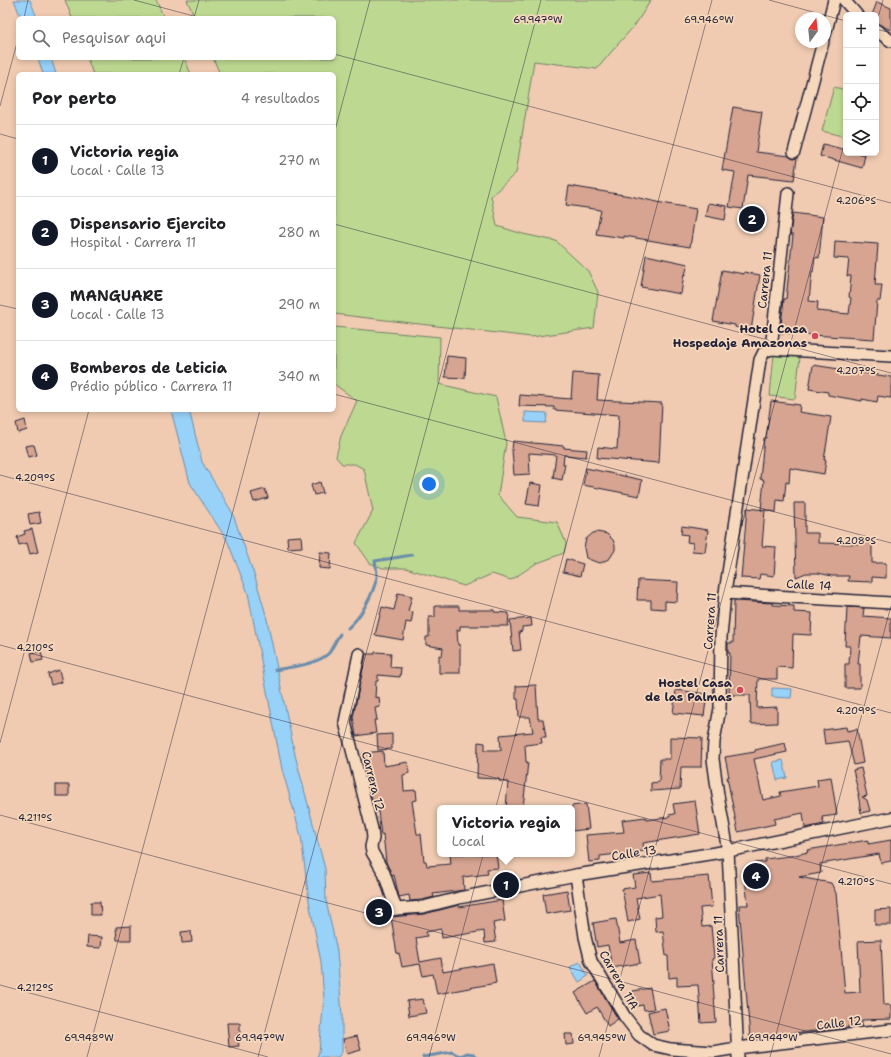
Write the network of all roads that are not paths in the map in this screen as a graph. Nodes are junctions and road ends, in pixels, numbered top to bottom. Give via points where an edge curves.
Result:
1 (834, 0) edge
2 (844, 0) edge
3 (831, 12) edge
4 (854, 12) edge
5 (879, 32) edge
6 (891, 41) edge
7 (821, 48) edge
8 (794, 152) dead end
9 (788, 193) dead end
10 (771, 349) junction
11 (891, 356) edge
12 (725, 593) junction
13 (891, 603) edge
14 (359, 654) dead end
15 (891, 818) edge
16 (728, 851) junction
17 (576, 875) junction
18 (396, 909) junction
19 (381, 912) dead end
20 (891, 1030) edge
21 (671, 1049) joint
22 (737, 1052) edge

1 - 3 street
2 - 4 street
5 - 6 street
7 - 8 street
9 - 10 street, Carrera 11
10 - 11 street
10 - 12 street, Carrera 11 via 764,352 760,360
12 - 13 street, Calle 14
12 - 16 street, Carrera 11 via 721,637 720,708 713,759
14 - 18 street, Carrera 12 via 345,722 372,829 372,852 384,873
15 - 16 street, Calle 13
16 - 17 street, Calle 13
16 - 22 street, Carrera 11
17 - 18 street, Calle 13 via 423,907
17 - 21 street, Carrera 11A via 591,961 639,1035 653,1045
18 - 19 street, Calle 13
20 - 22 street, Calle 12
21 - 22 street, Calle 12

